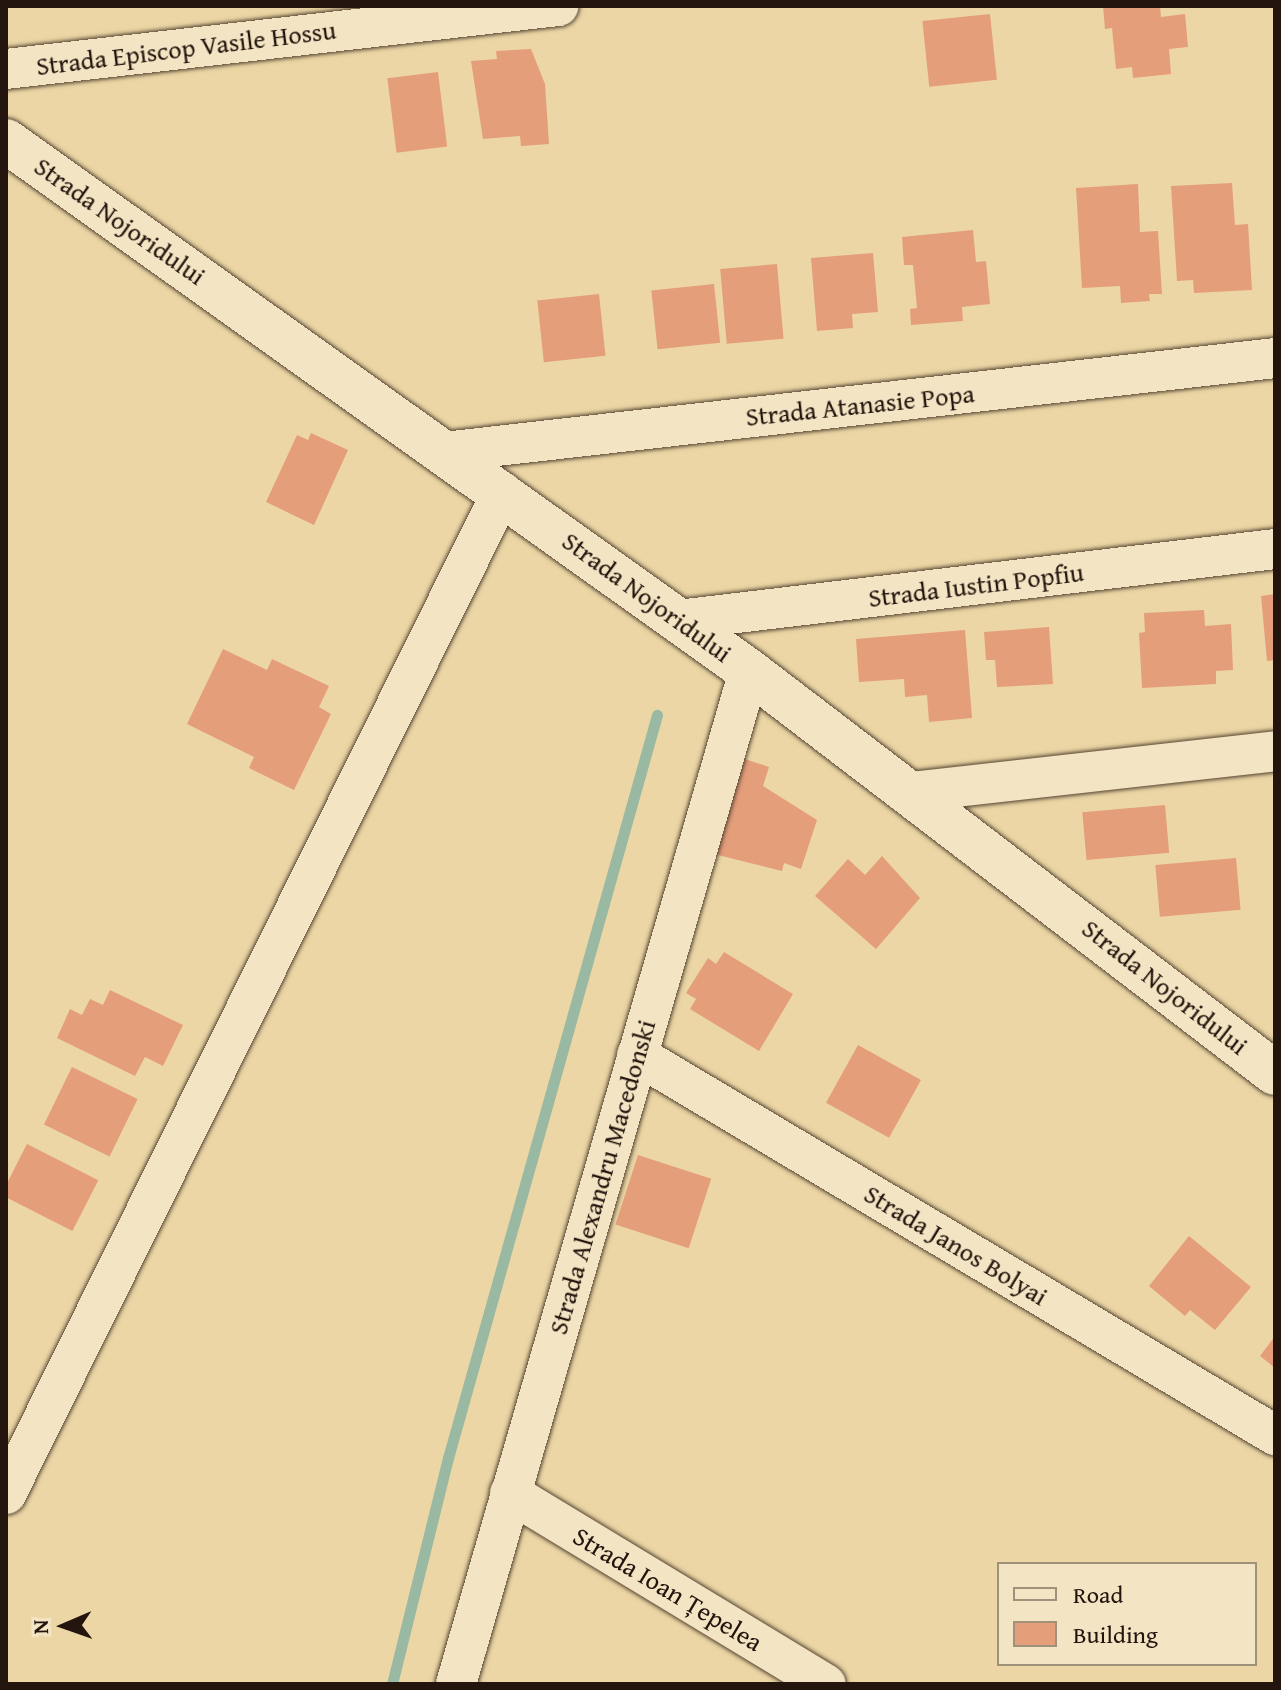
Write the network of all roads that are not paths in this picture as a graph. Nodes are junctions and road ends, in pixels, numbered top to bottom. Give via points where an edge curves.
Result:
1 (558, 6) edge
2 (6, 69) edge
3 (6, 141) edge
4 (1275, 358) edge
5 (444, 452) junction
6 (502, 492) junction
7 (1275, 549) edge
8 (678, 620) junction
9 (749, 671) junction
10 (1275, 751) edge
11 (912, 792) junction
12 (637, 1055) junction
13 (1275, 1073) edge
14 (1275, 1435) edge
15 (510, 1493) junction
16 (6, 1494) edge
17 (456, 1684) edge
18 (826, 1684) edge

1 - 2 street, Strada Episcop Vasile Hossu
3 - 5 main road, Strada Nojoridului
4 - 5 street, Strada Atanasie Popa
5 - 6 main road, Strada Nojoridului
6 - 8 main road, Strada Nojoridului
6 - 16 street
7 - 8 street, Strada Iustin Popfiu
8 - 9 main road, Strada Nojoridului
9 - 11 main road, Strada Nojoridului
9 - 12 street, Strada Alexandru Macedonski
10 - 11 street
11 - 13 main road, Strada Nojoridului
12 - 14 street, Strada Janos Bolyai
12 - 15 street, Strada Alexandru Macedonski
15 - 17 street, Strada Alexandru Macedonski
15 - 18 street, Strada Ioan Țepelea

